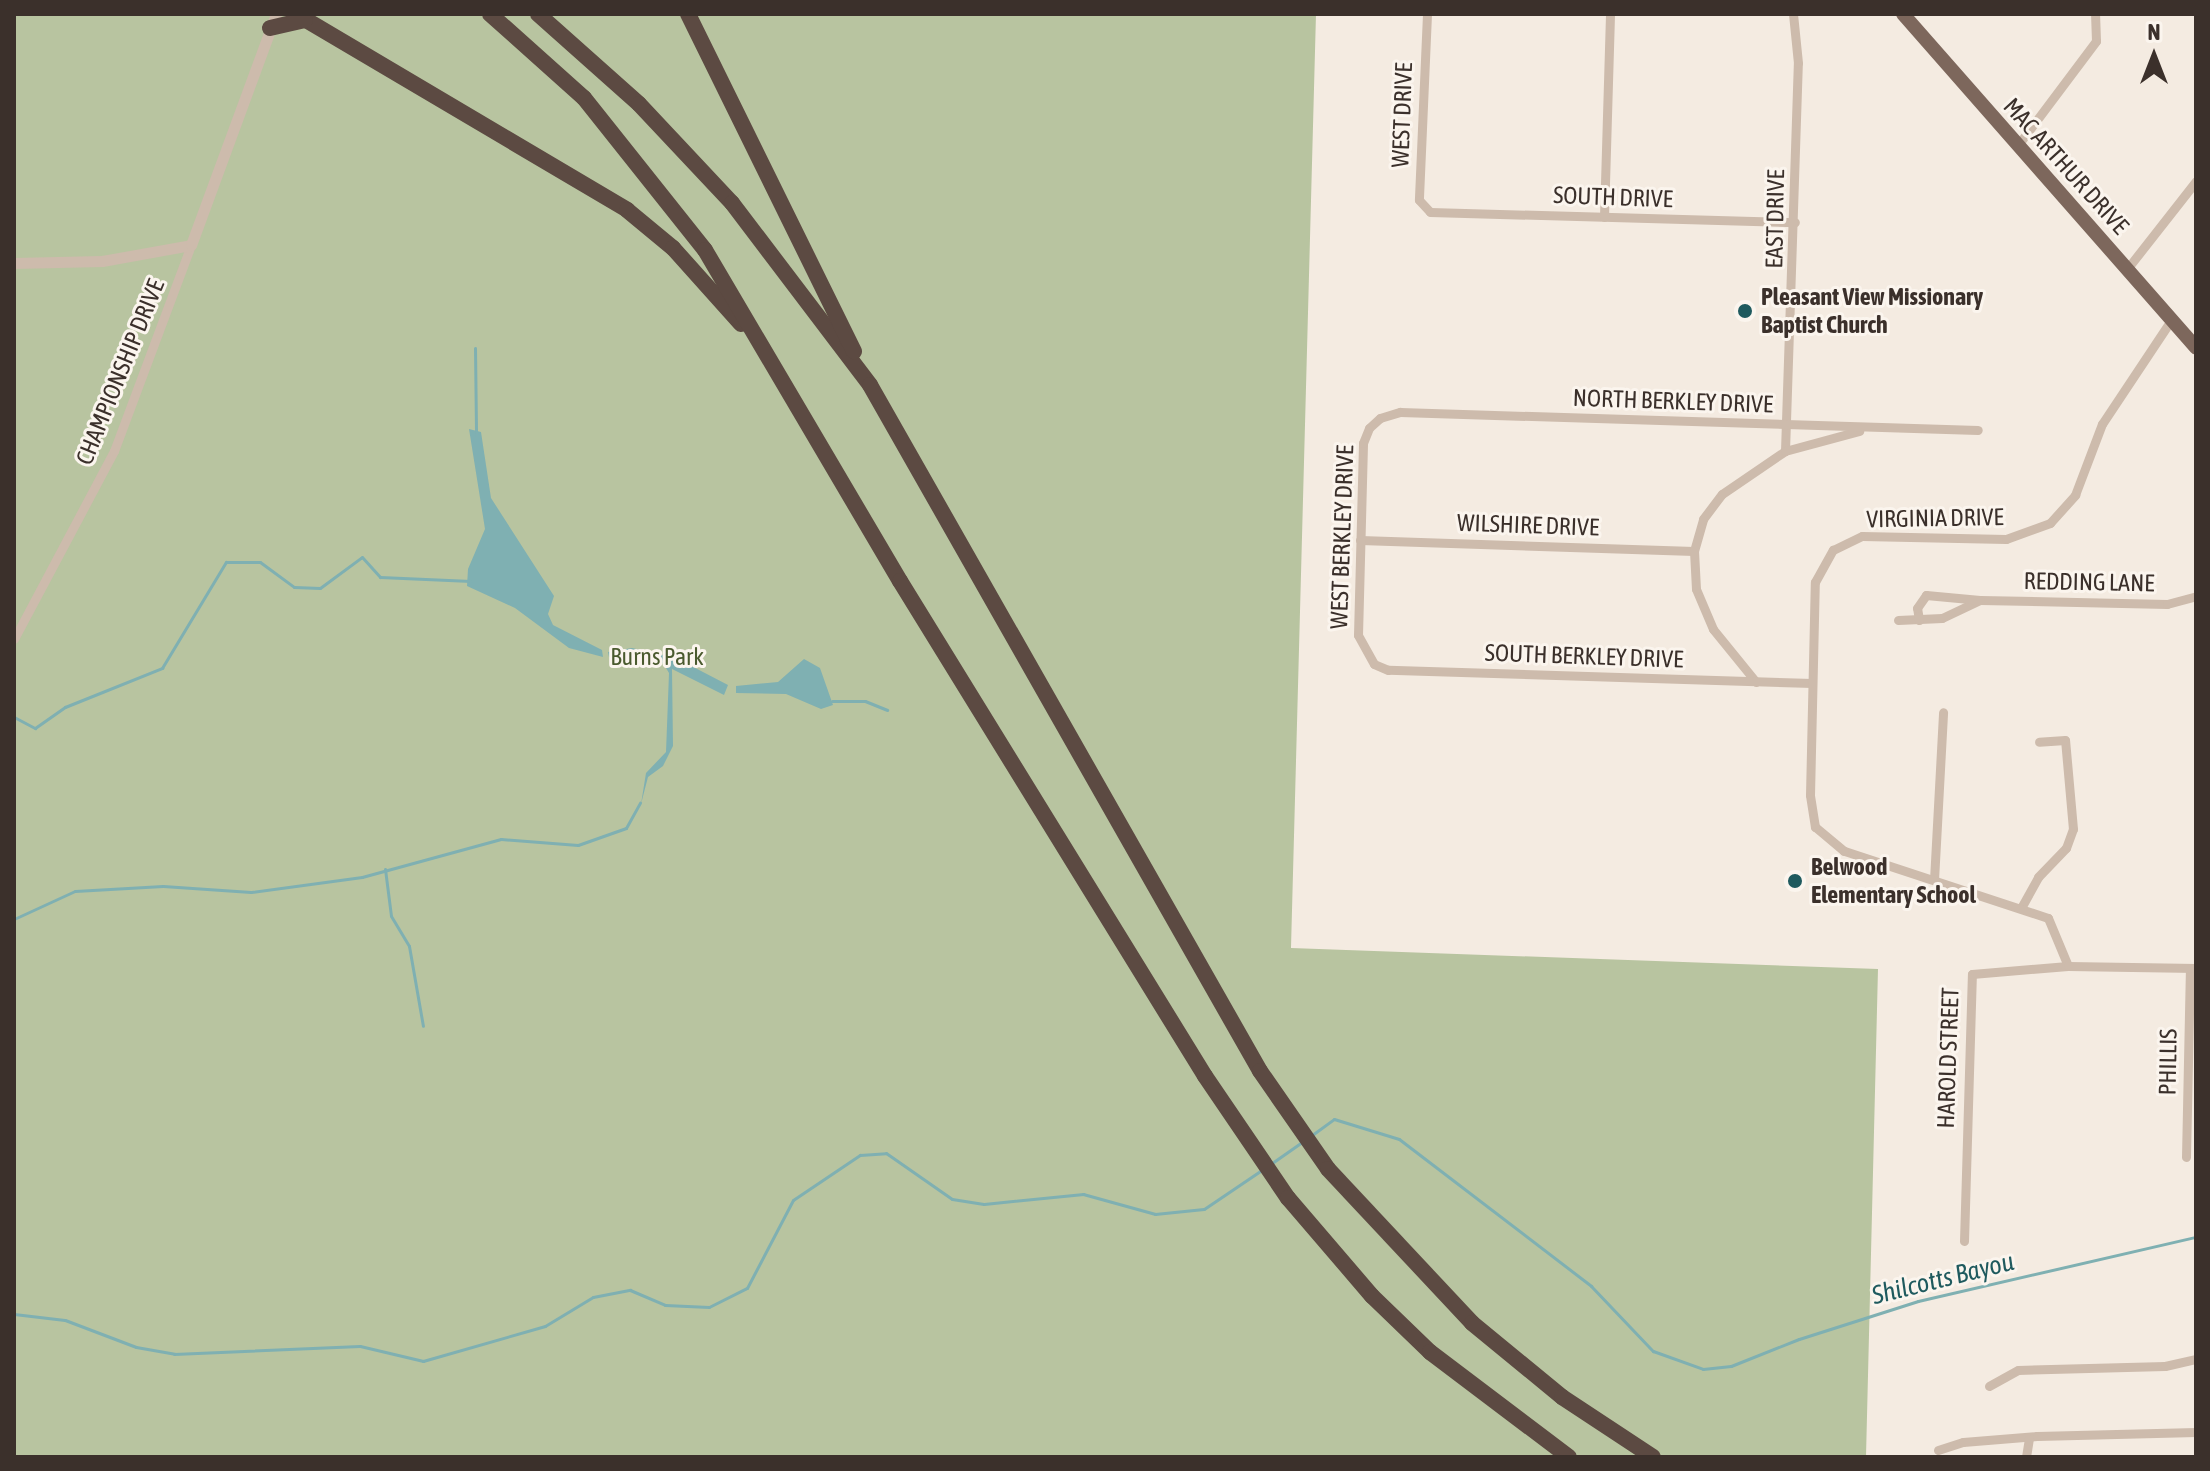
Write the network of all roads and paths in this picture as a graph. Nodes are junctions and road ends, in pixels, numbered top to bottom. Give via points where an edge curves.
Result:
1 (490, 14) edge
2 (538, 14) edge
3 (688, 14) edge
4 (1427, 14) edge
5 (1610, 14) edge
6 (1793, 14) edge
7 (1903, 14) edge
8 (2095, 14) edge
9 (301, 17) edge
10 (273, 19) edge
11 (2018, 145) junction
12 (2196, 181) edge
13 (1430, 212) joint
14 (1604, 217) junction
15 (1795, 222) junction
16 (191, 245) junction
17 (14, 263) edge
18 (2127, 269) junction
19 (2171, 320) junction
20 (762, 346) junction
21 (2196, 347) edge
22 (870, 385) junction
23 (1788, 425) junction
24 (1371, 426) joint
25 (1874, 427) junction
26 (1978, 430) dead end
27 (1785, 451) junction
28 (1360, 540) junction
29 (1694, 551) junction
30 (2196, 596) edge
31 (1980, 600) junction
32 (1898, 620) dead end
33 (1919, 620) junction
34 (14, 639) edge
35 (1362, 651) joint
36 (1756, 682) junction
37 (1812, 683) junction
38 (1943, 712) dead end
39 (2039, 742) dead end
40 (1934, 880) junction
41 (2021, 908) junction
42 (2068, 966) junction
43 (2193, 968) edge
44 (2186, 1157) dead end
45 (1964, 1241) dead end
46 (2196, 1359) edge
47 (1989, 1386) dead end
48 (2196, 1432) edge
49 (2029, 1439) junction
50 (1938, 1450) dead end
51 (1569, 1457) edge
52 (1653, 1457) edge
53 (2026, 1457) edge

1 - 20 highway via 584,98 650,177 705,250
2 - 22 highway via 639,104 732,203
3 - 22 highway
4 - 13 street, WEST DRIVE via 1419,200
5 - 14 street
6 - 15 street, EAST DRIVE via 1798,63
7 - 11 main road, MAC ARTHUR DRIVE
8 - 11 street via 2096,41
9 - 10 highway
9 - 20 highway via 627,210 673,248
10 - 16 street
11 - 18 main road, MAC ARTHUR DRIVE
12 - 18 street
13 - 14 street, SOUTH DRIVE
14 - 15 street, SOUTH DRIVE
15 - 23 street, EAST DRIVE
16 - 17 street via 102,261
16 - 34 street, CHAMPIONSHIP DRIVE via 114,451
18 - 19 main road, MAC ARTHUR DRIVE
19 - 21 main road, MAC ARTHUR DRIVE
19 - 37 street, VIRGINIA DRIVE via 2102,424 2075,495 2050,523 2006,539 1862,536 1833,550 1815,582
20 - 51 highway via 900,581 1246,1140 1288,1198 1372,1296 1430,1352
22 - 52 highway via 1287,1112 1328,1169 1394,1246 1472,1323 1562,1397
23 - 24 street, NORTH BERKLEY DRIVE via 1400,412
23 - 25 street, NORTH BERKLEY DRIVE
23 - 27 street, EAST DRIVE
24 - 28 street, WEST BERKLEY DRIVE via 1363,443
25 - 26 street, NORTH BERKLEY DRIVE
25 - 27 street
27 - 29 street via 1722,494 1703,519
28 - 29 street, WILSHIRE DRIVE
28 - 35 street, WEST BERKLEY DRIVE
29 - 36 street via 1704,613
30 - 31 street, REDDING LANE via 2167,604
31 - 33 street, REDDING LANE via 1954,614
31 - 33 street, REDDING LANE via 1926,595 1917,608
32 - 33 street, REDDING LANE
35 - 36 street, SOUTH BERKLEY DRIVE via 1388,670
36 - 37 street, SOUTH BERKLEY DRIVE
37 - 40 street, VIRGINIA DRIVE via 1812,822 1831,845
38 - 40 street
39 - 41 street via 2065,740 2073,829 2066,848 2038,877
40 - 41 street, VIRGINIA DRIVE
41 - 42 street, VIRGINIA DRIVE via 2050,920
42 - 43 street
42 - 45 street, HAROLD STREET via 1977,971 1970,977
43 - 44 street, PHILLIS
46 - 47 street via 2165,1366 2018,1370
48 - 49 street
49 - 50 street via 1963,1442
49 - 53 street

